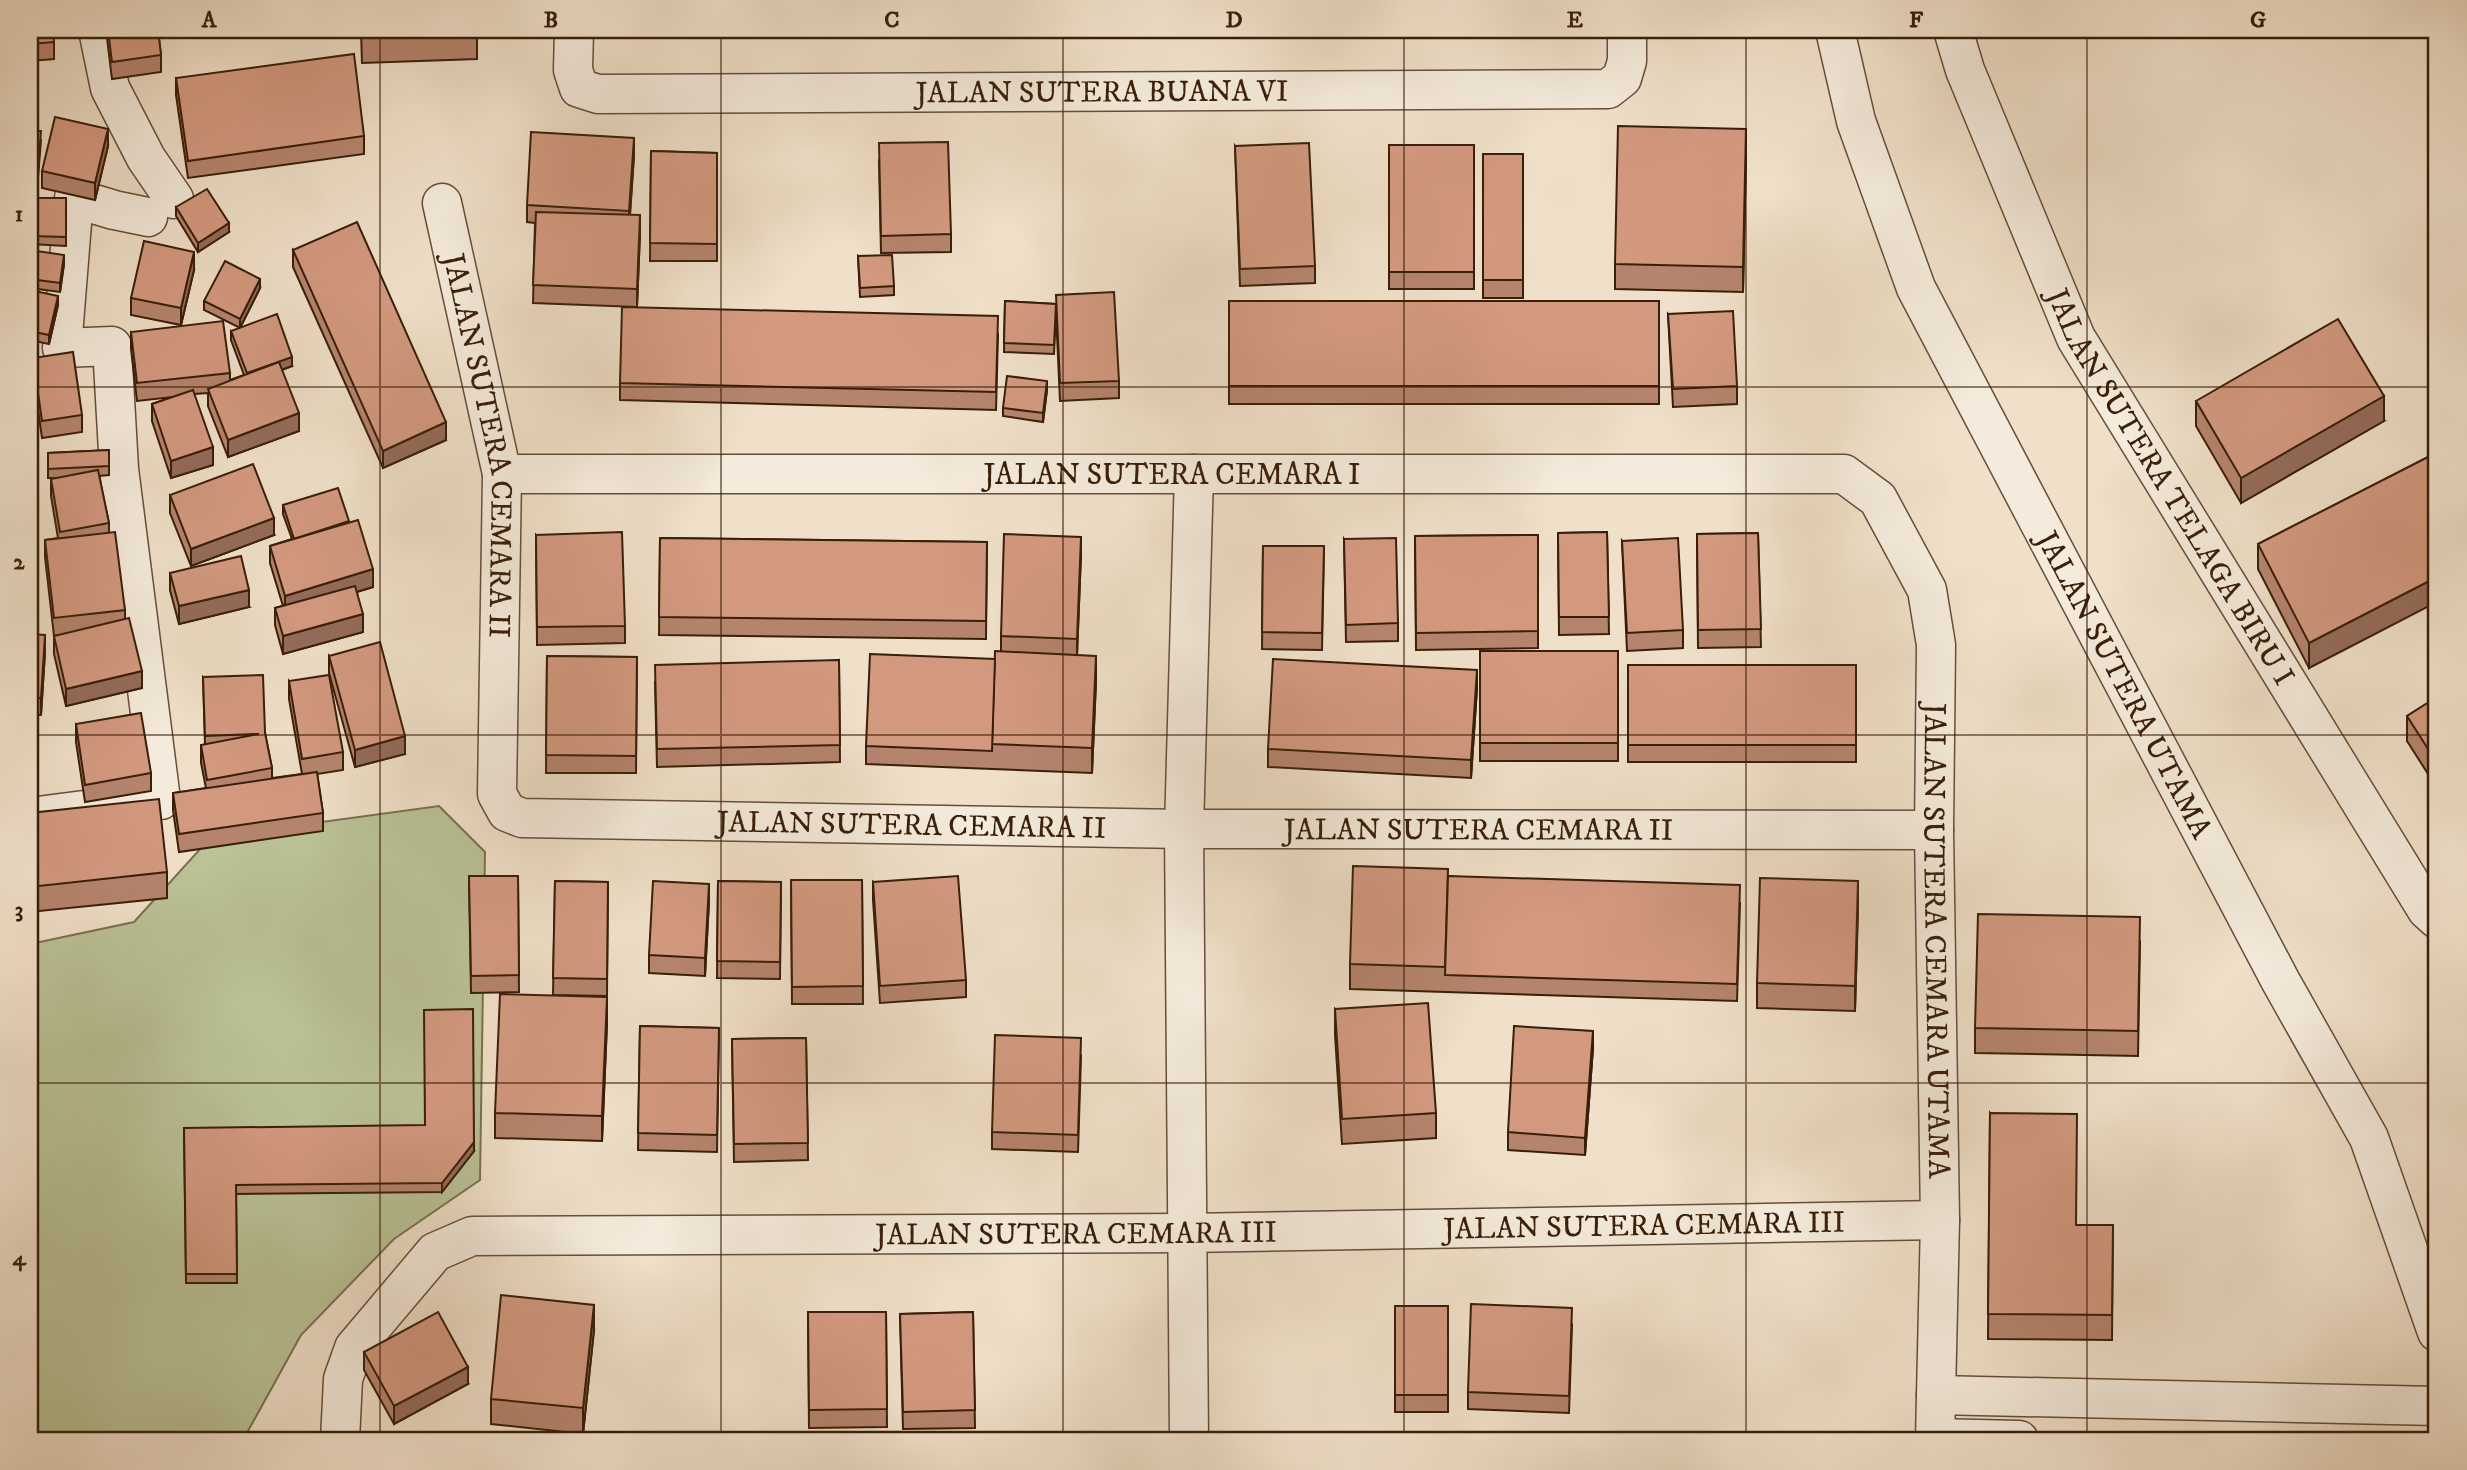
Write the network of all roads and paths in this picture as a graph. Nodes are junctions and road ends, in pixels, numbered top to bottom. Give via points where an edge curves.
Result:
1 (98, 30) edge
2 (574, 30) edge
3 (1627, 30) edge
4 (1835, 30) edge
5 (1953, 30) edge
6 (442, 204) dead end
7 (502, 474) junction
8 (1194, 474) junction
9 (1844, 474) joint
10 (30, 817) edge
11 (1184, 829) junction
12 (1934, 830) junction
13 (2437, 919) edge
14 (1940, 1220) junction
15 (1188, 1233) junction
16 (2437, 1332) edge
17 (1936, 1395) junction
18 (2437, 1406) edge
19 (1936, 1439) edge
20 (340, 1440) edge
21 (1189, 1440) edge
22 (2019, 1440) edge

1 - 10 street via 110,88 146,158 161,208 114,210 74,198 62,348 112,346 119,469 161,800
2 - 3 street, JALAN SUTERA BUANA VI via 573,70 579,88 598,94 1608,89 1622,78
4 - 16 street, JALAN SUTERA UTAMA via 1856,121 1916,288 2280,980 2369,1138
5 - 13 street, JALAN SUTERA TELAGA BIRU I via 1965,70 2076,338 2427,910
6 - 7 street, JALAN SUTERA CEMARA II
7 - 8 street, JALAN SUTERA CEMARA I
7 - 11 street, JALAN SUTERA CEMARA II via 497,794 507,812 522,818
8 - 9 street, JALAN SUTERA CEMARA I
8 - 11 street
9 - 12 street, JALAN SUTERA CEMARA UTAMA via 1878,499 1927,590 1936,645
11 - 12 street, JALAN SUTERA CEMARA II
11 - 15 street
12 - 14 street, JALAN SUTERA CEMARA UTAMA
14 - 15 street, JALAN SUTERA CEMARA III
14 - 17 street, JALAN SUTERA CEMARA UTAMA
15 - 20 street, JALAN SUTERA CEMARA III via 472,1236 435,1252 354,1348 343,1379
15 - 21 street
17 - 18 street
17 - 19 street, JALAN SUTERA CEMARA UTAMA
19 - 22 street

